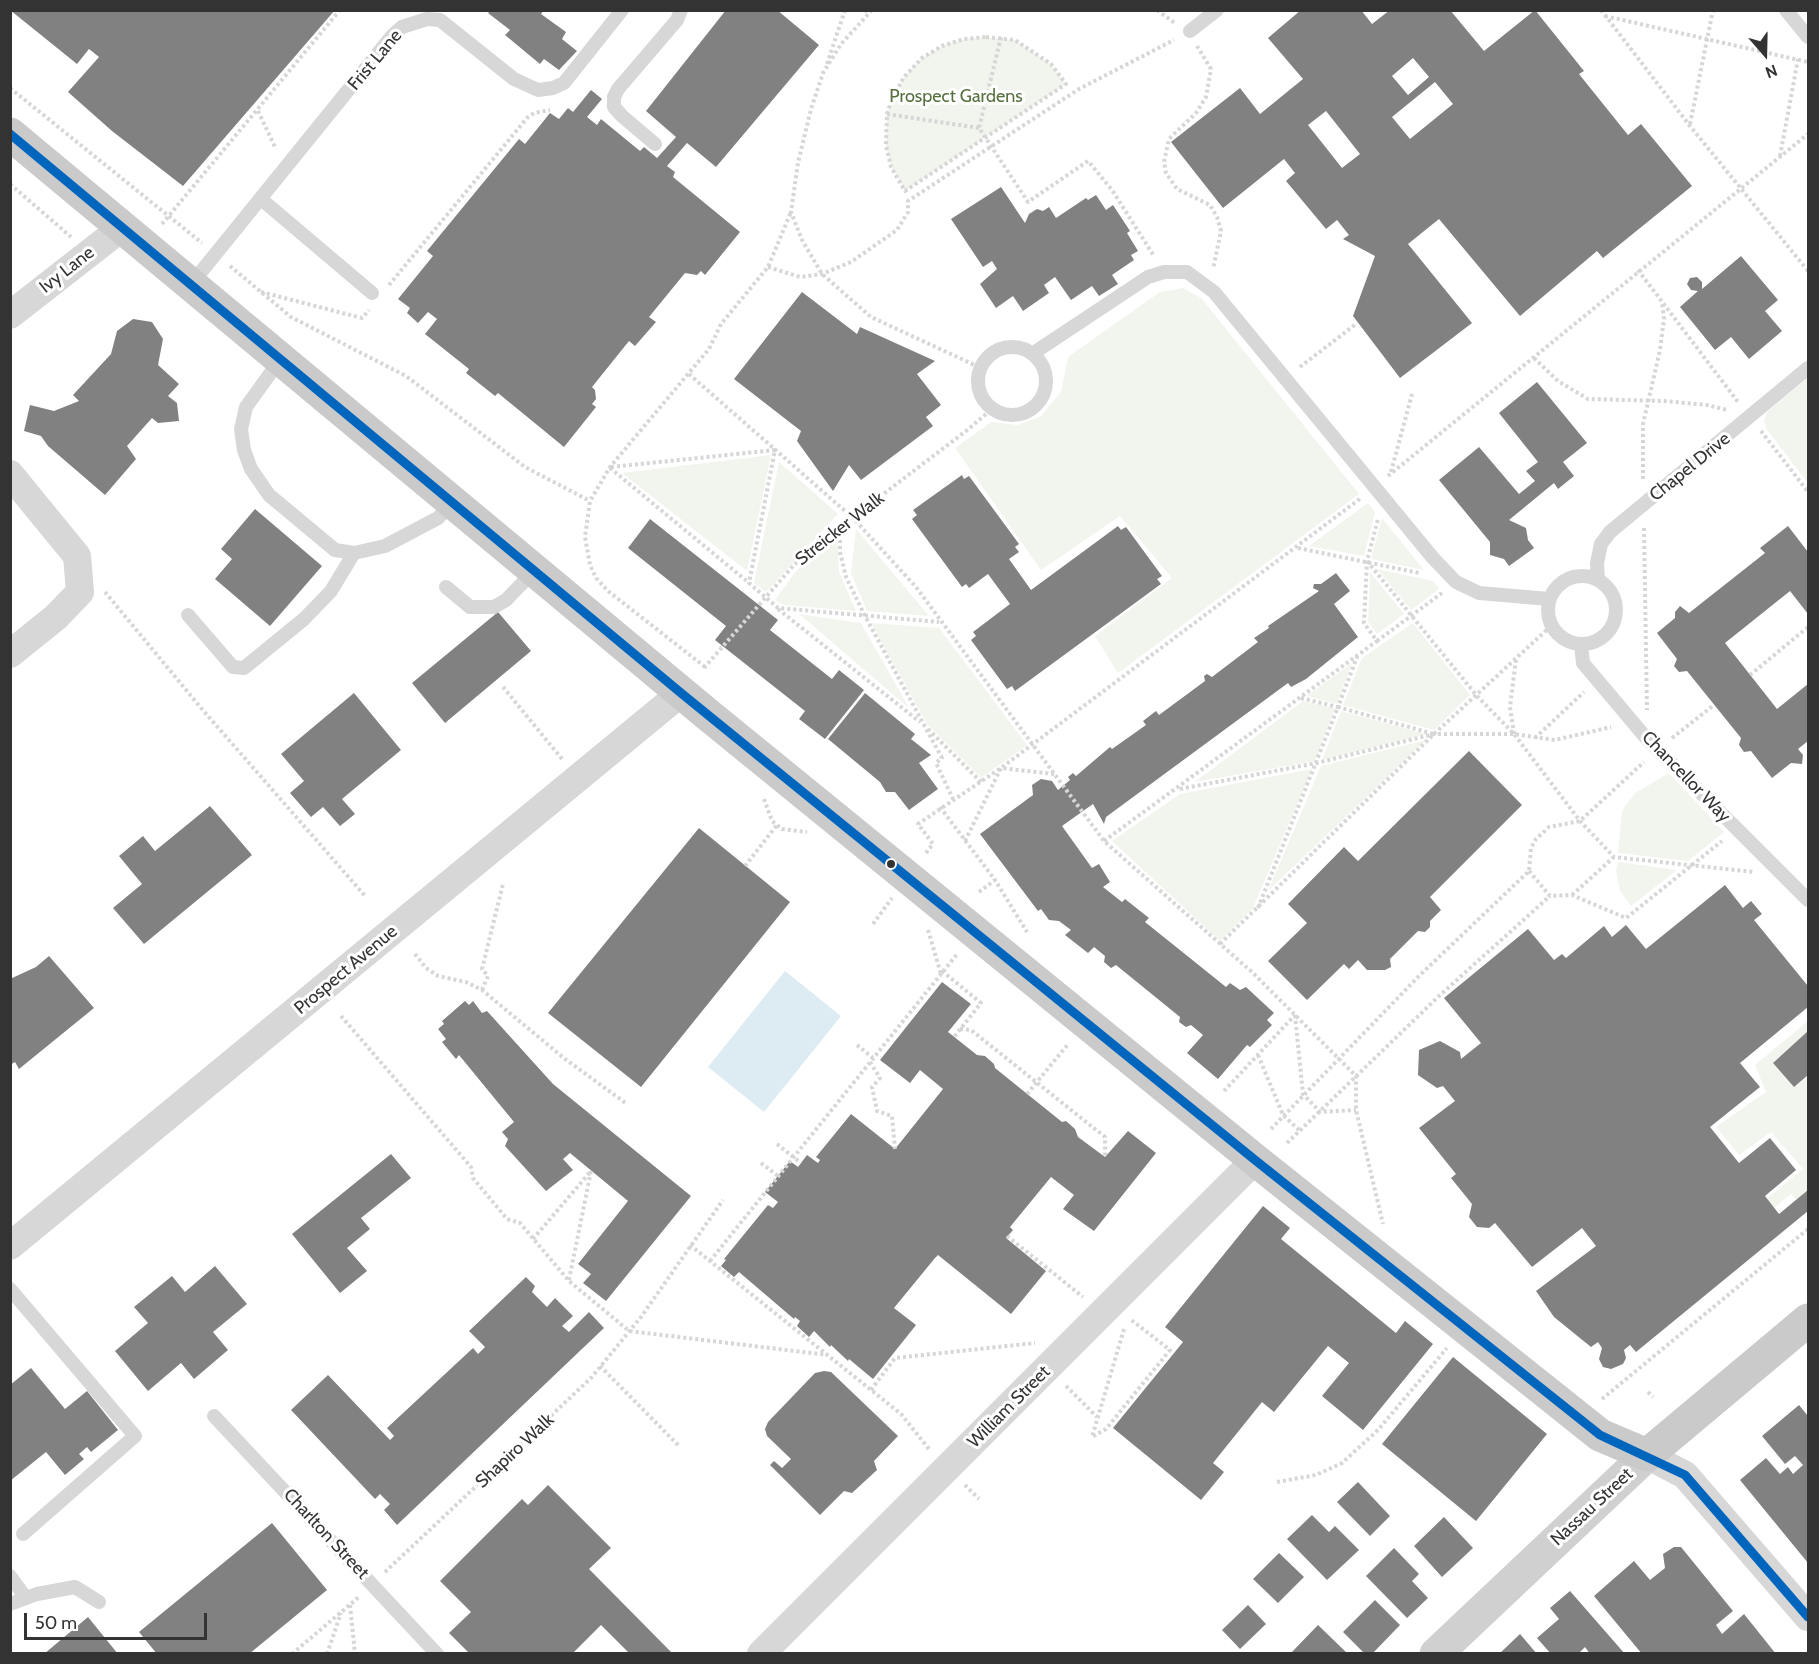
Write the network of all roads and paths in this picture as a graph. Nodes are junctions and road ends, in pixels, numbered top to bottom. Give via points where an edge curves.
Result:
1 (340, 10) edge
2 (622, 10) edge
3 (681, 10) edge
4 (845, 10) edge
5 (858, 10) edge
6 (1157, 10) edge
7 (1217, 10) edge
8 (1601, 10) edge
9 (1713, 10) edge
10 (1786, 10) edge
11 (872, 11) edge
12 (1605, 16) junction
13 (1188, 32) junction
14 (1001, 38) junction
15 (1707, 38) junction
16 (1809, 38) edge
17 (1798, 59) junction
18 (1809, 62) edge
19 (823, 73) junction
20 (10, 88) edge
21 (558, 109) dead end
22 (258, 111) junction
23 (887, 114) junction
24 (1690, 126) junction
25 (979, 128) junction
26 (10, 134) edge
27 (986, 138) junction
28 (655, 144) dead end
29 (991, 146) junction
30 (1780, 157) dead end
31 (280, 158) dead end
32 (10, 184) edge
33 (261, 200) junction
34 (791, 212) junction
35 (168, 216) junction
36 (124, 226) junction
37 (80, 235) dead end
38 (207, 248) dead end
39 (227, 264) dead end
40 (768, 267) junction
41 (1638, 270) dead end
42 (1809, 271) edge
43 (1164, 272) junction
44 (822, 274) junction
45 (1211, 275) dead end
46 (192, 283) junction
47 (261, 292) junction
48 (378, 292) joint
49 (370, 309) dead end
50 (10, 315) edge
51 (1356, 324) dead end
52 (1032, 354) junction
53 (282, 358) junction
54 (1533, 358) dead end
55 (981, 368) junction
56 (1809, 368) edge
57 (689, 374) junction
58 (1285, 378) junction
59 (1412, 394) dead end
60 (992, 409) junction
61 (1750, 418) junction
62 (775, 450) junction
63 (610, 467) junction
64 (1391, 473) dead end
65 (10, 474) edge
66 (1809, 492) edge
67 (590, 501) junction
68 (453, 502) junction
69 (1380, 509) dead end
70 (853, 518) junction
71 (840, 527) junction
72 (1298, 548) dead end
73 (354, 553) junction
74 (1366, 561) junction
75 (535, 570) junction
76 (1423, 573) dead end
77 (1598, 580) junction
78 (1456, 582) junction
79 (749, 583) junction
80 (446, 587) dead end
81 (104, 590) dead end
82 (765, 598) junction
83 (1549, 599) junction
84 (778, 608) junction
85 (188, 615) dead end
86 (1412, 615) junction
87 (865, 616) junction
88 (939, 622) junction
89 (1551, 626) junction
90 (1809, 627) edge
91 (1377, 641) junction
92 (1581, 644) junction
93 (10, 654) edge
94 (1357, 656) junction
95 (1516, 659) junction
96 (1750, 675) dead end
97 (1597, 680) junction
98 (503, 687) dead end
99 (681, 693) junction
100 (1477, 696) junction
101 (1301, 698) junction
102 (1714, 705) dead end
103 (1338, 706) junction
104 (1632, 722) junction
105 (923, 725) junction
106 (1434, 734) junction
107 (1514, 734) junction
108 (1534, 738) junction
109 (1658, 750) junction
110 (1317, 763) junction
111 (1055, 774) junction
112 (577, 779) junction
113 (981, 782) dead end
114 (1177, 789) junction
115 (762, 793) dead end
116 (953, 799) dead end
117 (940, 807) dead end
118 (1580, 821) junction
119 (777, 825) junction
120 (1737, 829) junction
121 (814, 833) dead end
122 (965, 841) junction
123 (1104, 841) junction
124 (933, 844) dead end
125 (926, 853) dead end
126 (1614, 857) junction
127 (1693, 864) junction
128 (745, 866) dead end
129 (1529, 871) junction
130 (1784, 876) junction
131 (995, 879) junction
132 (503, 884) dead end
133 (979, 892) dead end
134 (1572, 895) junction
135 (894, 896) dead end
136 (1550, 896) junction
137 (366, 897) dead end
138 (1809, 900) edge
139 (1257, 910) junction
140 (925, 921) dead end
141 (873, 924) dead end
142 (1027, 932) dead end
143 (1220, 944) junction
144 (960, 949) dead end
145 (415, 954) dead end
146 (941, 973) junction
147 (482, 990) junction
148 (1295, 1014) junction
149 (341, 1016) dead end
150 (960, 1029) junction
151 (954, 1037) dead end
152 (1072, 1040) dead end
153 (857, 1044) dead end
154 (1257, 1055) junction
155 (1338, 1057) junction
156 (872, 1060) junction
157 (1356, 1076) junction
158 (1037, 1082) junction
159 (1224, 1091) dead end
160 (1027, 1094) dead end
161 (1303, 1094) junction
162 (627, 1104) dead end
163 (1356, 1110) junction
164 (1320, 1112) junction
165 (1283, 1115) junction
166 (1270, 1129) dead end
167 (1300, 1131) junction
168 (1287, 1143) dead end
169 (777, 1144) dead end
170 (895, 1149) dead end
171 (1106, 1157) dead end
172 (1255, 1160) junction
173 (761, 1163) dead end
174 (801, 1163) dead end
175 (778, 1176) dead end
176 (723, 1200) dead end
177 (1383, 1225) dead end
178 (1809, 1229) edge
179 (1007, 1236) dead end
180 (533, 1239) junction
181 (690, 1245) junction
182 (10, 1246) edge
183 (710, 1261) junction
184 (569, 1281) junction
185 (10, 1289) edge
186 (1083, 1298) dead end
187 (1809, 1320) edge
188 (629, 1331) junction
189 (1039, 1343) dead end
190 (1449, 1346) dead end
191 (828, 1355) junction
192 (600, 1366) junction
193 (1065, 1384) dead end
194 (871, 1390) junction
195 (1648, 1392) dead end
196 (1653, 1397) dead end
197 (1602, 1399) dead end
198 (214, 1416) dead end
199 (1097, 1417) junction
200 (678, 1445) dead end
201 (932, 1452) dead end
202 (1647, 1455) junction
203 (1276, 1482) dead end
204 (965, 1485) dead end
205 (978, 1499) dead end
206 (23, 1534) dead end
207 (10, 1576) edge
208 (373, 1584) junction
209 (26, 1598) junction
210 (99, 1602) dead end
211 (10, 1604) edge
212 (350, 1604) junction
213 (341, 1612) junction
214 (1809, 1617) edge
215 (292, 1653) edge
216 (327, 1653) edge
217 (355, 1653) edge
218 (437, 1653) edge
219 (761, 1653) edge
220 (1436, 1653) edge

1 - 22 path
2 - 33 lane, Frist Lane via 564,83 538,90 514,79 440,20 428,19 402,27
3 - 28 lane via 614,97 614,107 622,117
4 - 19 path
5 - 11 path
6 - 13 path
7 - 13 lane
8 - 12 path
9 - 15 path
10 - 16 lane
11 - 19 path via 841,44
12 - 15 path
12 - 24 path
13 - 29 path via 1079,89
13 - 45 path via 1211,69 1210,83 1202,106 1169,139 1164,162 1177,189 1210,205 1217,217 1221,231
14 - 23 path via 964,39 922,58 904,77
14 - 25 path
14 - 27 path via 1015,40 1051,64 1066,84
15 - 17 path
15 - 24 path
17 - 18 path
17 - 30 path
19 - 34 path via 803,141
20 - 35 path
21 - 48 path via 527,118
22 - 31 path
22 - 35 path
23 - 25 path
23 - 27 path via 886,145 891,167 904,192
24 - 42 path
25 - 27 path
26 - 36 main road
27 - 29 path
29 - 43 path via 1028,202 1088,161 1112,190
29 - 44 path via 908,201 908,212 897,230 852,262
32 - 37 path via 74,240
33 - 46 lane, Frist Lane
33 - 48 lane
34 - 40 path
34 - 44 path
35 - 38 path
36 - 46 main road
36 - 50 street, Ivy Lane
39 - 47 path
40 - 44 path via 800,277
40 - 57 path via 721,324 709,349
41 - 61 path
43 - 52 lane via 1148,277
43 - 58 lane via 1187,273 1214,292
44 - 55 path via 871,317
46 - 53 main road
47 - 49 path via 362,318
47 - 67 path via 291,316 406,376 525,467
51 - 58 path
52 - 55 lane via 1022,348 1002,349 993,353
52 - 60 lane via 1044,370 1046,381 1039,402 1019,414
53 - 68 main road
53 - 73 lane via 246,407 241,429 251,469 269,495 335,550
54 - 61 path via 1558,381 1588,399 1707,405
55 - 60 lane via 978,387
56 - 61 lane, Chapel Drive
57 - 62 path
57 - 63 path
58 - 78 lane
59 - 64 path
60 - 70 path, Streicker Walk
61 - 66 path
61 - 77 lane, Chapel Drive via 1610,532 1601,544
62 - 63 path
62 - 70 path
62 - 79 path
63 - 67 path
63 - 79 path
65 - 93 street via 77,556 80,592
67 - 82 path, Streicker Walk via 585,537 596,578 705,667
68 - 73 lane via 421,529 385,546
68 - 75 main road
69 - 74 path
70 - 71 path, Streicker Walk
70 - 88 path via 916,587
71 - 82 path, Streicker Walk via 793,566
71 - 87 path via 846,577
72 - 74 path
73 - 85 lane via 331,591 304,619 244,668 233,668
74 - 76 path
74 - 86 path
74 - 91 path via 1364,623
75 - 80 lane via 494,607 470,607
75 - 99 main road
77 - 83 lane via 1575,576 1555,589
77 - 92 lane via 1613,596 1615,619 1601,638
78 - 83 lane via 1479,593
78 - 86 path
79 - 82 path
81 - 137 path
82 - 84 path
83 - 89 lane
84 - 87 path
84 - 105 path
86 - 91 path
86 - 100 path
87 - 88 path
87 - 105 path
88 - 111 path
89 - 92 lane via 1559,635
89 - 95 path
90 - 96 path
91 - 94 path
92 - 97 lane, Chancellor Way via 1583,663
94 - 101 path
94 - 103 path
95 - 100 path
95 - 107 path via 1510,707
97 - 104 lane, Chancellor Way
97 - 108 path
98 - 112 path
99 - 112 street, Prospect Avenue
99 - 172 main road
100 - 106 path
100 - 107 path
101 - 103 path
101 - 114 path
102 - 109 path
103 - 106 path
103 - 110 path
104 - 108 path via 1555,740
104 - 109 lane, Chancellor Way
105 - 113 path
105 - 116 path via 942,758 936,763
106 - 107 path
106 - 110 path
106 - 139 path
107 - 108 path
107 - 118 path
109 - 118 path
109 - 120 lane, Chancellor Way
110 - 114 path
110 - 139 path
111 - 122 path via 1001,768
111 - 123 path
112 - 182 street, Prospect Avenue
114 - 123 path
115 - 119 path
117 - 122 path
118 - 126 path
118 - 129 path via 1549,827 1536,839
119 - 121 path
119 - 128 path
120 - 127 path
120 - 130 lane, Chancellor Way
122 - 131 path
123 - 143 path
124 - 125 path
126 - 127 path
126 - 134 path
127 - 130 path
127 - 134 path via 1626,918
129 - 136 path
129 - 155 path
130 - 138 lane, Chancellor Way
131 - 133 path
131 - 142 path
132 - 147 path via 482,969 488,976
134 - 136 path
135 - 141 path
136 - 157 path
139 - 143 path
140 - 146 path
143 - 148 path
144 - 146 path
145 - 147 path via 438,975
146 - 150 path via 981,1003
146 - 156 path
147 - 162 path
148 - 154 path
148 - 155 path
148 - 161 path
149 - 180 path via 471,1167 473,1178 507,1219 520,1224
150 - 151 path
150 - 158 path via 972,1030
152 - 158 path
153 - 156 path
154 - 159 path
154 - 165 path
155 - 157 path
155 - 161 path
156 - 170 path via 880,1078 872,1088 877,1111 892,1116
156 - 183 path
157 - 163 path
157 - 164 path
158 - 160 path
158 - 171 path via 1105,1137
161 - 164 path
161 - 165 path
163 - 164 path
163 - 177 path
164 - 167 path
165 - 166 path
165 - 167 path
167 - 168 path
169 - 174 path, bridge
172 - 202 main road via 1600,1435
172 - 219 street, William Street
173 - 175 path
176 - 181 path, Shapiro Walk
178 - 197 path
179 - 186 path
180 - 184 path
180 - 184 path via 591,1171
181 - 183 path
181 - 188 path, Shapiro Walk
183 - 191 path
184 - 188 path
185 - 206 lane via 135,1436
187 - 202 main road, Nassau Street
188 - 191 path
188 - 192 path, Shapiro Walk
189 - 194 path via 895,1358
190 - 203 path via 1378,1430 1342,1464 1316,1475
191 - 194 path
192 - 200 path
192 - 208 path, Shapiro Walk via 577,1393
193 - 199 path
194 - 201 path via 901,1414
195 - 196 path
198 - 208 lane, Charlton Street
199 - 199 path via 1092,1437 1106,1429 1170,1350 1128,1320
202 - 214 street via 1685,1474
202 - 220 main road, Nassau Street
204 - 205 path
207 - 209 lane
208 - 212 path, Shapiro Walk
208 - 218 lane, Charlton Street
209 - 210 lane via 75,1587
209 - 211 lane
212 - 213 path, Shapiro Walk
212 - 217 path
213 - 215 path, Shapiro Walk
213 - 216 path

